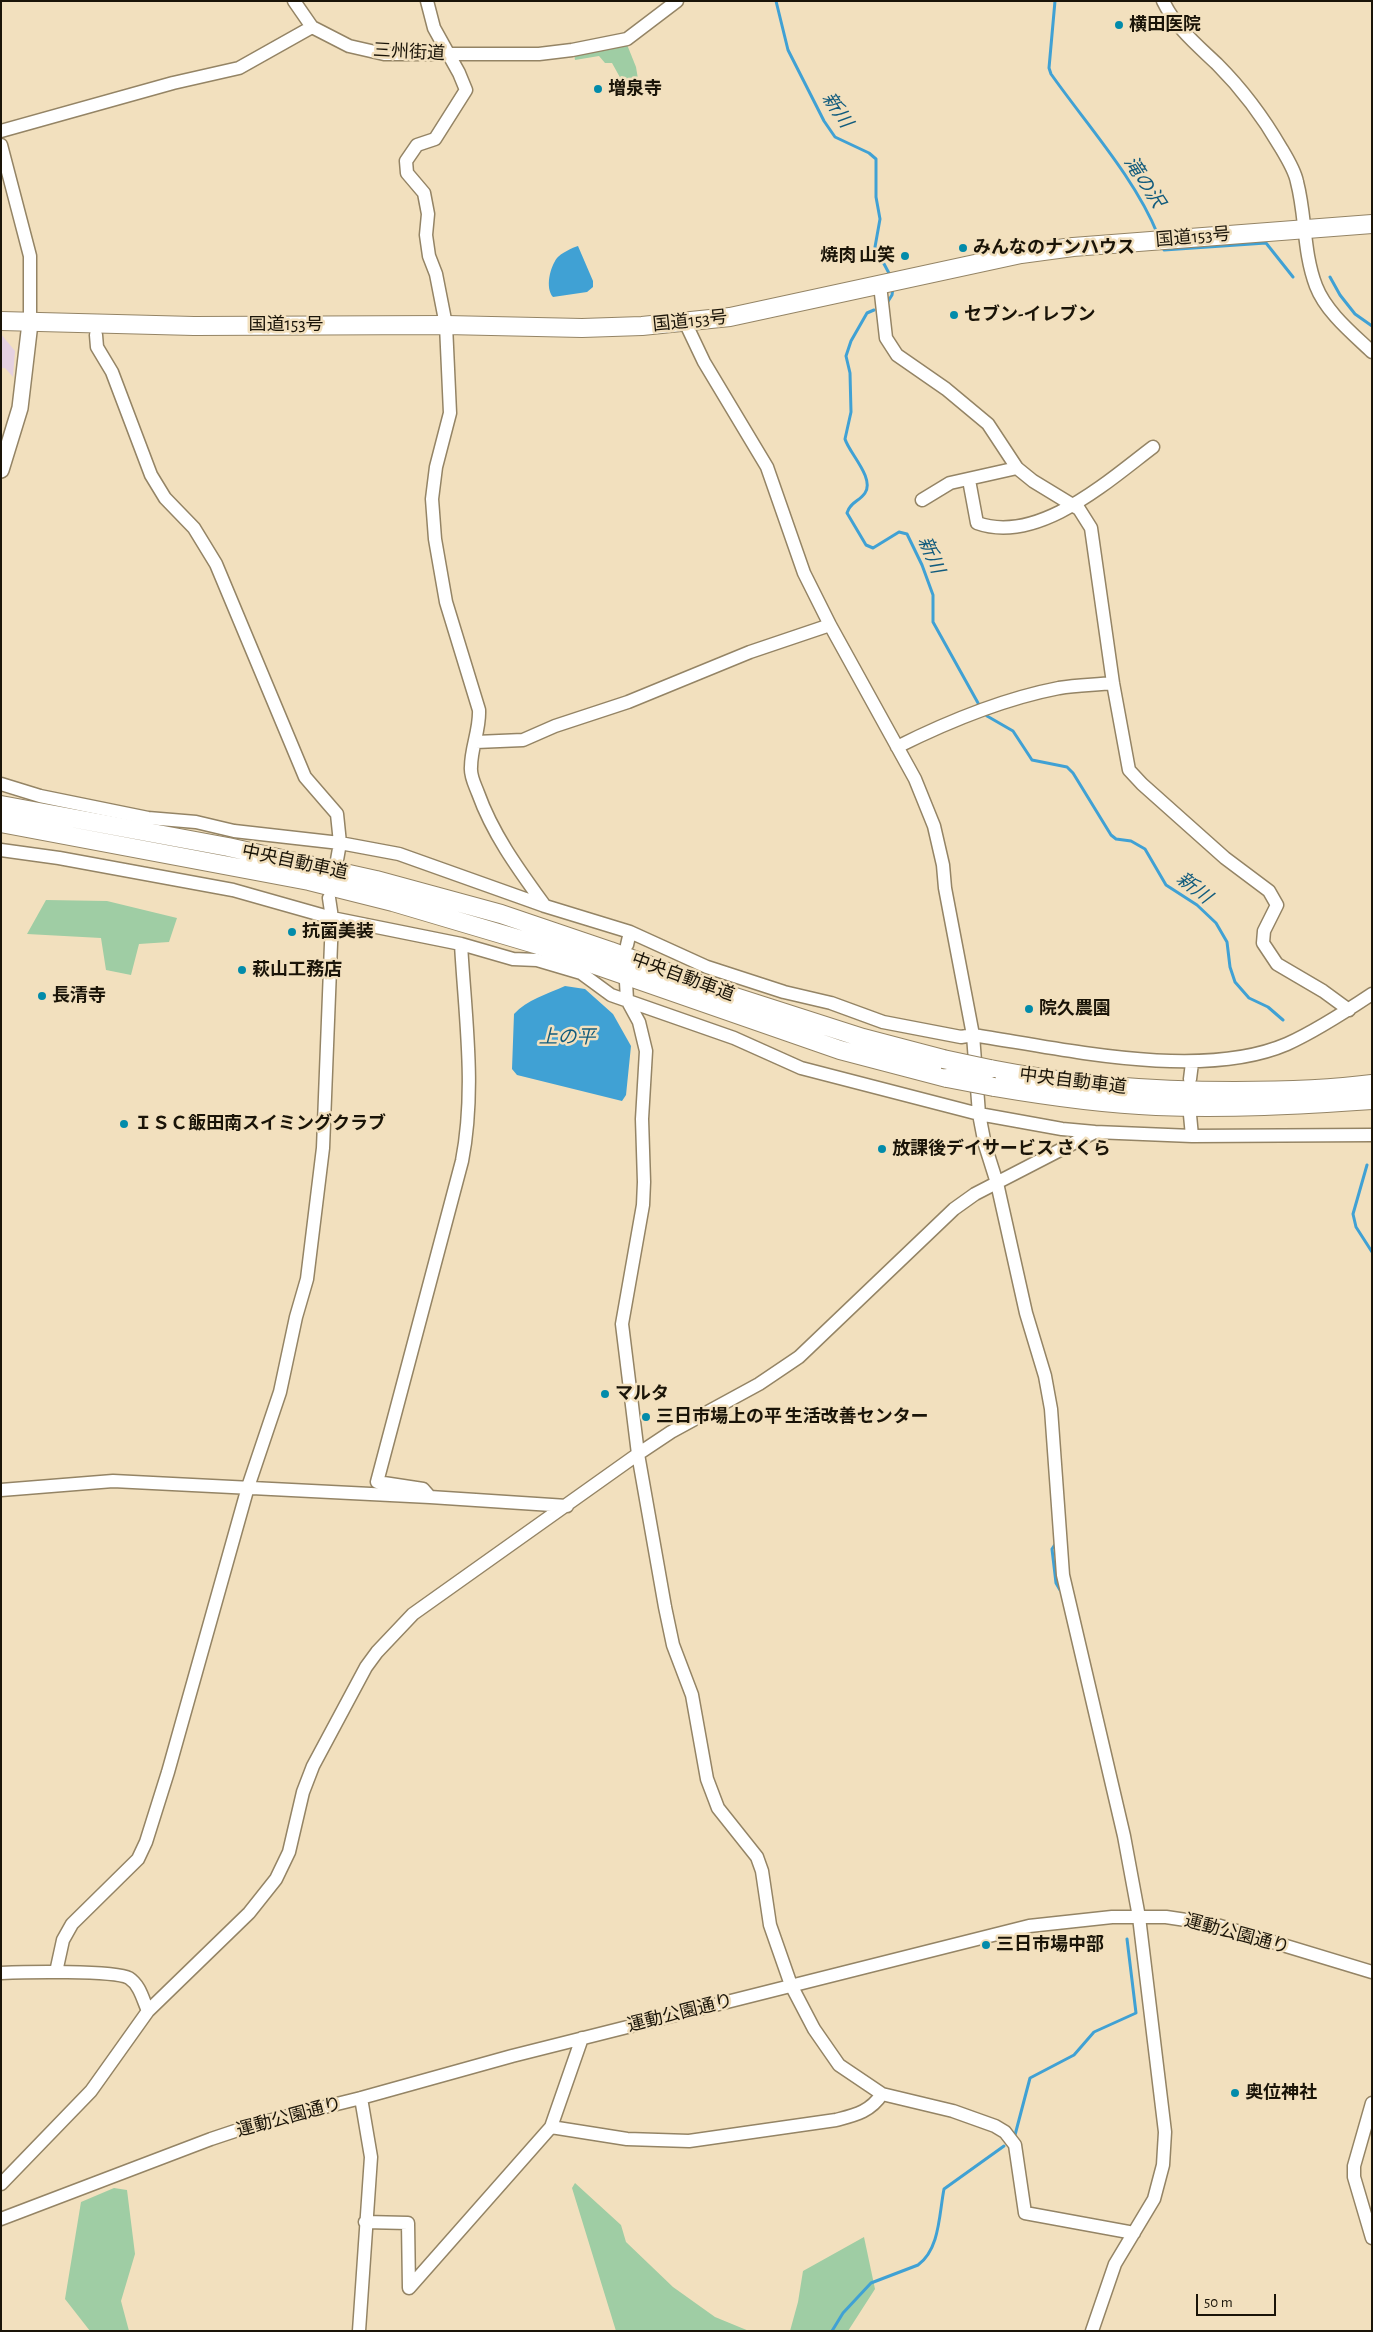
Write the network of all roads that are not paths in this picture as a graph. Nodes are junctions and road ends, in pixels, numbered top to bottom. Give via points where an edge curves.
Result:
1 (294, 1) edge
2 (427, 1) edge
3 (677, 1) edge
4 (1164, 1) edge
5 (663, 6) edge
6 (312, 27) junction
7 (448, 54) junction
8 (1, 131) edge
9 (1, 145) edge
10 (1372, 224) edge
11 (1303, 228) junction
12 (888, 283) junction
13 (1, 321) edge
14 (685, 322) junction
15 (30, 323) junction
16 (446, 325) junction
17 (96, 335) dead end
18 (1372, 352) edge
19 (1154, 448) dead end
20 (1017, 468) junction
21 (1, 470) edge
22 (969, 480) junction
23 (922, 500) dead end
24 (1074, 506) junction
25 (830, 625) junction
26 (1113, 683) junction
27 (476, 742) junction
28 (897, 747) junction
29 (1, 784) edge
30 (1, 805) edge
31 (1, 824) edge
32 (340, 842) junction
33 (1, 850) edge
34 (337, 860) dead end
35 (329, 898) dead end
36 (545, 906) junction
37 (332, 918) junction
38 (630, 932) junction
39 (461, 944) junction
40 (627, 946) dead end
41 (626, 982) dead end
42 (1372, 994) edge
43 (627, 1000) junction
44 (1349, 1010) junction
45 (973, 1035) junction
46 (1192, 1063) junction
47 (1190, 1079) dead end
48 (1372, 1084) edge
49 (1372, 1100) edge
50 (979, 1114) junction
51 (1190, 1115) dead end
52 (1095, 1132) junction
53 (1372, 1135) edge
54 (1192, 1136) junction
55 (997, 1183) junction
56 (638, 1454) junction
57 (248, 1487) junction
58 (1, 1490) edge
59 (430, 1497) junction
60 (567, 1506) junction
61 (1138, 1917) junction
62 (1, 1972) edge
63 (56, 1972) junction
64 (1372, 1972) edge
65 (791, 1985) junction
66 (148, 2011) junction
67 (582, 2038) junction
68 (882, 2094) junction
69 (361, 2098) junction
70 (1372, 2103) edge
71 (551, 2127) junction
72 (1, 2184) edge
73 (1, 2219) edge
74 (365, 2222) junction
75 (1134, 2232) junction
76 (1372, 2238) edge
77 (359, 2331) edge
78 (1092, 2331) edge

1 - 6 street
2 - 7 street via 434,28
3 - 5 street, 三州街道
4 - 11 street via 1184,34 1250,100 1281,148 1297,181
5 - 7 street, 三州街道 via 627,38 539,54
6 - 7 street, 三州街道 via 349,46 384,54
6 - 8 street via 239,68 173,82
7 - 16 street via 466,90 435,139 417,145 406,161 407,172 424,193 429,256
9 - 15 street via 30,256
10 - 11 highway, 国道153号
11 - 12 highway, 国道153号 via 1073,247 1021,254
11 - 18 street via 1317,288 1336,317
12 - 14 highway, 国道153号 via 765,310
12 - 20 street via 886,338 897,355 946,389 988,424
13 - 15 highway, 国道153号
14 - 16 highway, 国道153号 via 616,328
14 - 25 street via 704,362 767,467 804,573
15 - 16 highway, 国道153号
15 - 21 main road via 20,408
16 - 27 street via 450,413 436,467 432,499 446,602 479,710
17 - 32 street via 97,347 112,372 151,475 165,498 194,528 216,564 305,777 337,814
19 - 24 street
20 - 22 street
20 - 24 street
22 - 23 street via 950,483
22 - 24 street via 977,523 985,526 1031,523
24 - 26 street via 1092,528
25 - 27 street via 750,652 628,702 523,740
25 - 28 street
26 - 28 street via 1029,694 946,722
26 - 44 street via 1129,770 1225,858 1269,891 1277,905 1264,931 1263,943 1277,964
27 - 36 street via 472,778 484,809 505,850
28 - 45 street via 915,779 934,826
29 - 32 street via 40,796 148,818
30 - 48 highway, 中央自動車道, bridge via 228,847 376,880 501,914 729,995 863,1038 943,1059 1038,1078 1139,1089 1265,1091
31 - 49 highway, 中央自動車道, bridge via 309,881 393,902 535,944 840,1050 947,1078 1089,1100 1155,1106 1287,1105
32 - 34 street
32 - 36 street via 399,854
33 - 37 street via 233,890
35 - 37 street
36 - 38 street
37 - 39 street
37 - 57 street via 323,1148 307,1279 280,1392
38 - 40 street
38 - 45 street via 707,967 784,992 831,1003 882,1022 961,1037
39 - 43 street via 582,973 611,995
39 - 59 street via 470,1094 467,1134 377,1482 423,1489
41 - 43 street
42 - 44 street
43 - 50 street via 734,1038 801,1068
43 - 56 street via 639,1022 646,1051 642,1119 644,1188 622,1324
44 - 46 street via 1287,1044 1259,1053
45 - 46 street via 1105,1055
45 - 50 street
46 - 47 street
50 - 52 street via 1062,1130
50 - 55 street
51 - 54 street
52 - 54 street
52 - 55 street
53 - 54 street
55 - 56 street via 954,1208 799,1357
55 - 61 street via 1026,1313 1045,1376 1051,1409 1063,1575 1124,1836
56 - 60 street
56 - 65 street via 665,1607 674,1645 692,1694 708,1779 718,1808 757,1856 770,1925
57 - 58 street via 113,1481
57 - 59 street
57 - 63 street via 146,1842 126,1873 72,1924 63,1940
59 - 60 street
60 - 66 street via 413,1614 376,1652 313,1766 303,1792 289,1852 276,1879 248,1913
61 - 64 street, 運動公園通り via 1166,1917 1220,1926
61 - 65 street, 運動公園通り via 1029,1926
61 - 75 street via 1165,2132 1163,2165 1154,2199
62 - 63 street
63 - 66 street via 128,1978 137,1986
65 - 67 street, 運動公園通り
65 - 68 street via 814,2029 840,2065
66 - 72 street via 91,2091
67 - 69 street, 運動公園通り
67 - 71 street
68 - 71 street via 875,2105 851,2116 688,2141 627,2139
68 - 75 street via 953,2112 1005,2132 1015,2145 1024,2213
69 - 73 street, 運動公園通り via 256,2124 211,2139
69 - 74 street via 371,2157
70 - 76 street via 1354,2166 1354,2177
71 - 74 street via 409,2288 408,2223
74 - 77 street
75 - 78 street via 1108,2280

